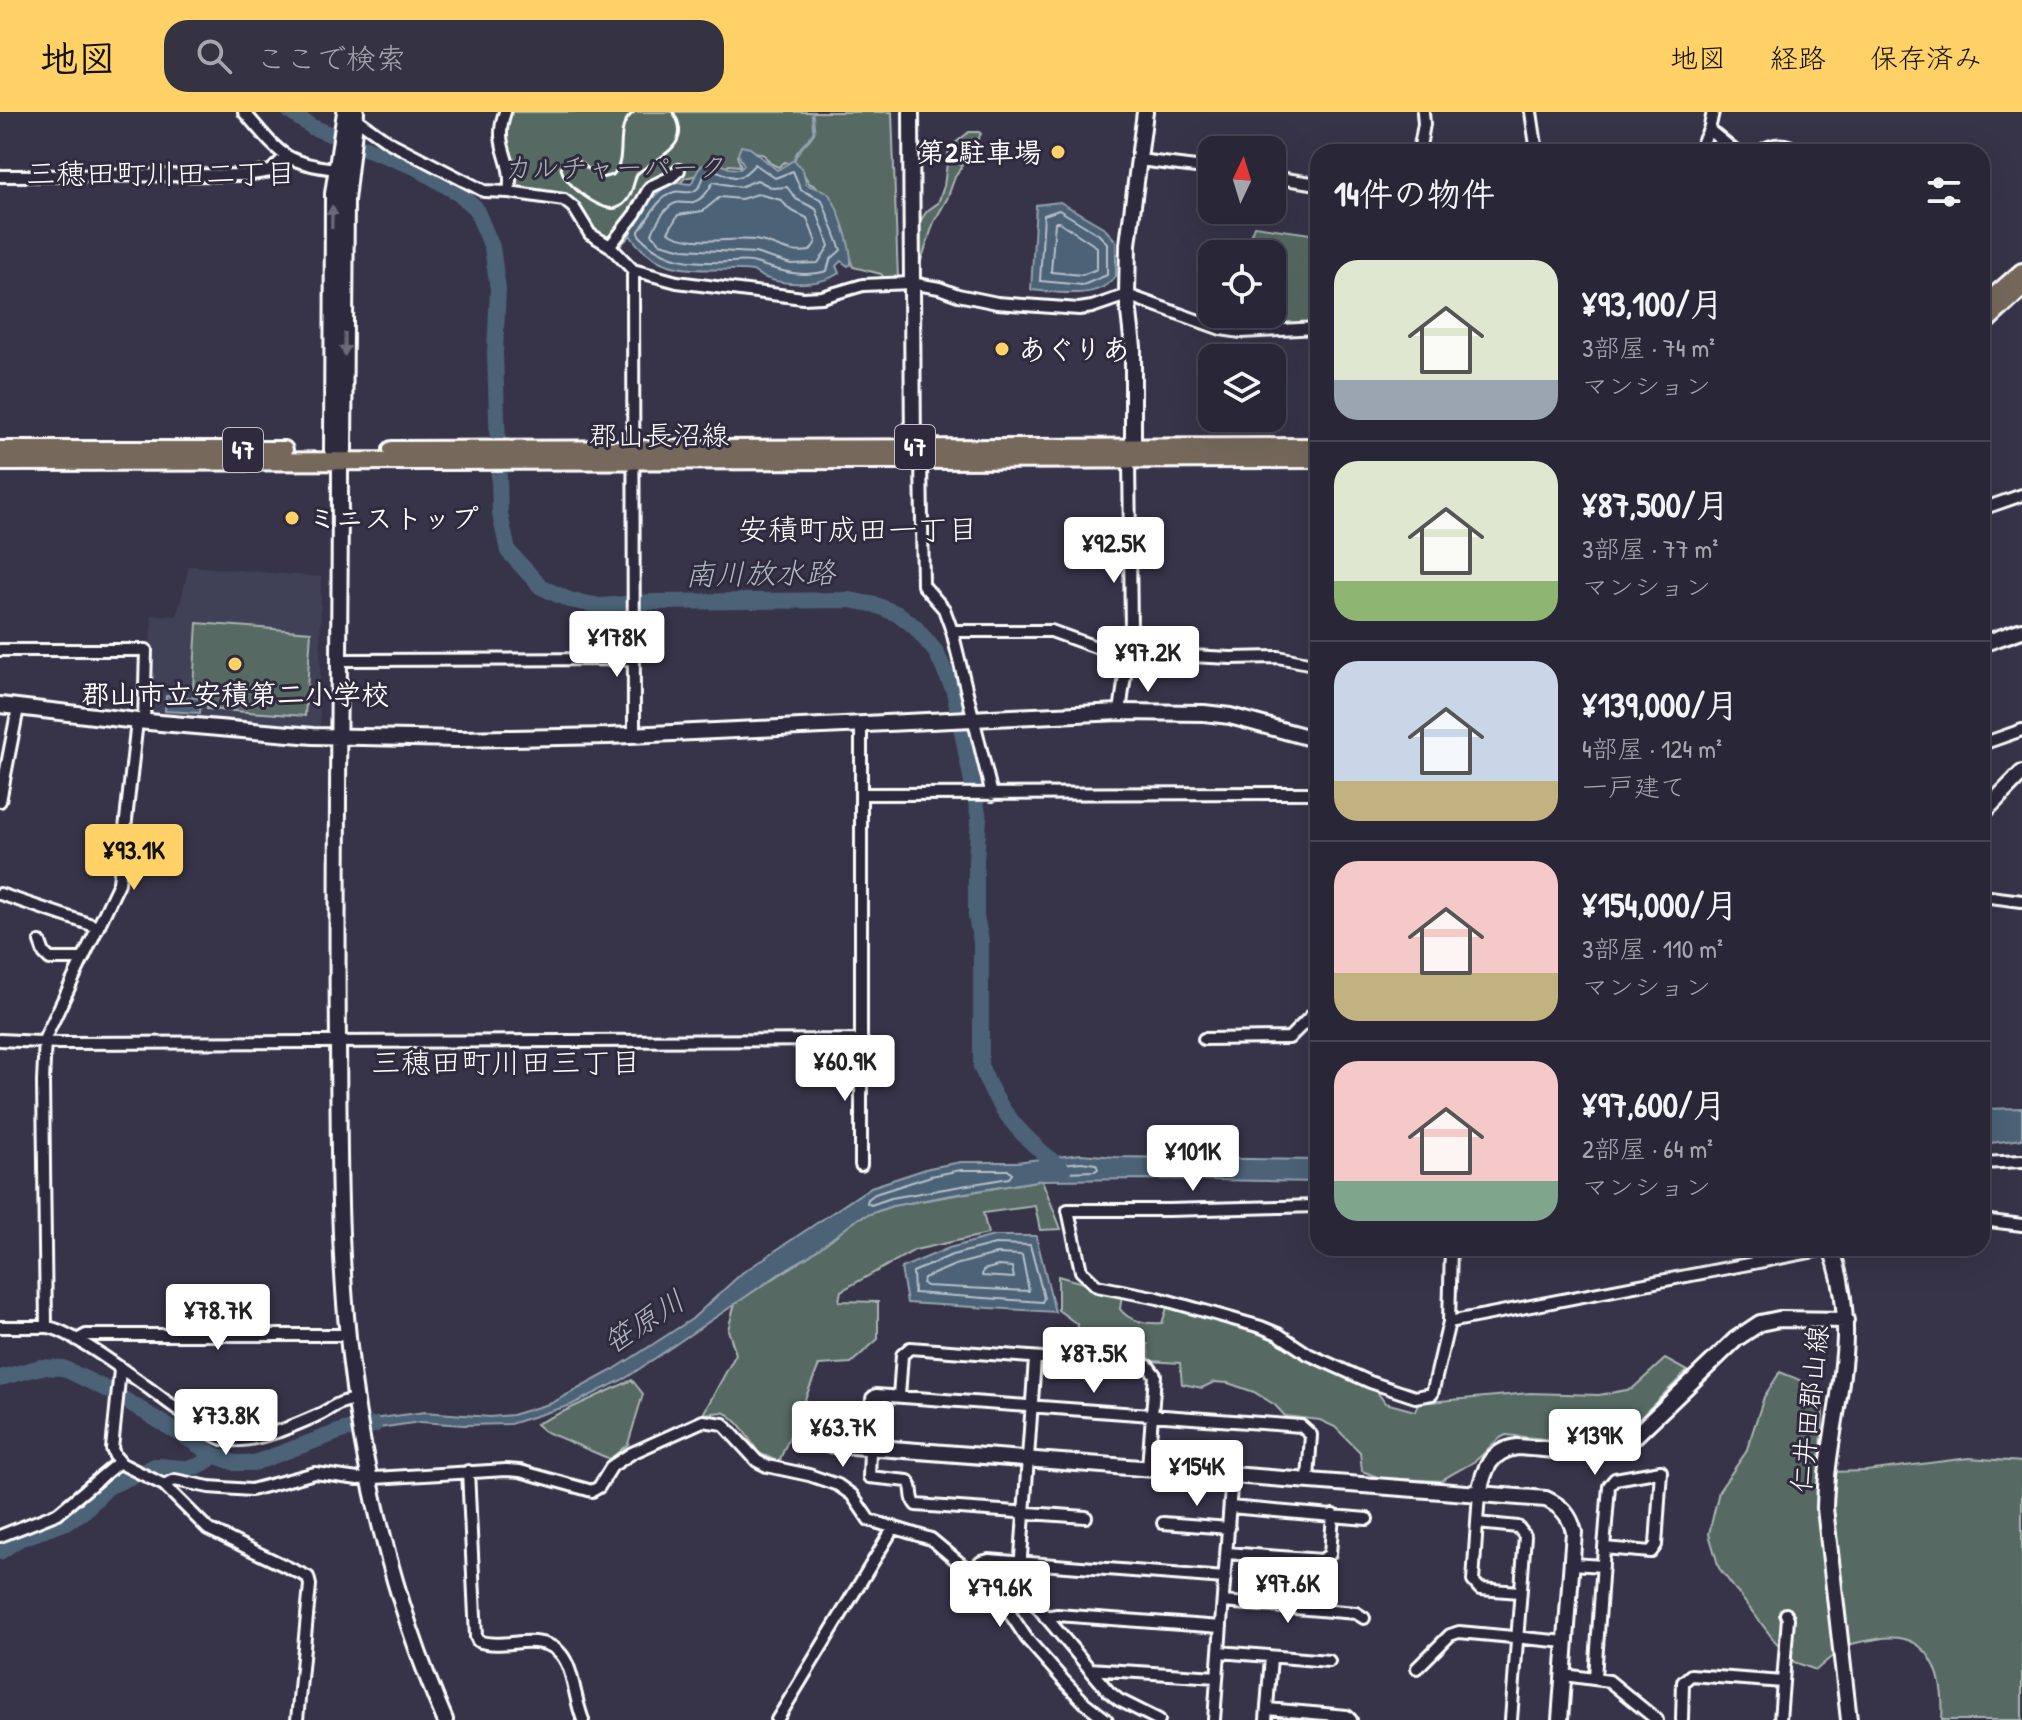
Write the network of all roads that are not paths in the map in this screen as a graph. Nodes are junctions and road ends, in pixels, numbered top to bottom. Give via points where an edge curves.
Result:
1 (244, 112) edge
2 (505, 112) edge
3 (911, 112) edge
4 (1145, 112) edge
5 (1423, 112) edge
6 (1531, 112) edge
7 (1713, 112) edge
8 (350, 119) edge
9 (1709, 130) junction
10 (1420, 144) edge
11 (1536, 144) edge
12 (1702, 144) edge
13 (1726, 144) edge
14 (344, 151) junction
15 (286, 156) junction
16 (1139, 160) junction
17 (1198, 167) edge
18 (336, 169) junction
19 (679, 170) dead end
20 (0, 176) edge
21 (1286, 179) edge
22 (1310, 183) edge
23 (509, 192) junction
24 (610, 246) junction
25 (633, 270) junction
26 (2022, 272) edge
27 (911, 283) junction
28 (2022, 288) edge
29 (1127, 295) junction
30 (1990, 300) edge
31 (1990, 318) edge
32 (1310, 328) edge
33 (1310, 447) edge
34 (0, 450) edge
35 (339, 454) junction
36 (916, 455) junction
37 (1132, 455) junction
38 (634, 456) junction
39 (1310, 459) edge
40 (0, 462) edge
41 (2022, 495) edge
42 (1990, 506) edge
43 (2022, 630) edge
44 (952, 631) junction
45 (1990, 641) edge
46 (0, 650) edge
47 (1128, 653) junction
48 (634, 659) junction
49 (340, 660) junction
50 (1310, 663) edge
51 (0, 705) edge
52 (18, 708) junction
53 (1120, 712) junction
54 (972, 719) junction
55 (140, 722) junction
56 (861, 724) junction
57 (2022, 730) edge
58 (634, 735) junction
59 (340, 738) junction
60 (1310, 738) edge
61 (1990, 741) edge
62 (2022, 773) edge
63 (1310, 793) edge
64 (861, 794) junction
65 (992, 795) junction
66 (1, 796) edge
67 (1990, 806) edge
68 (0, 894) edge
69 (1990, 897) edge
70 (2022, 901) edge
71 (98, 927) junction
72 (40, 942) dead end
73 (82, 959) junction
74 (1310, 1017) edge
75 (1204, 1039) dead end
76 (0, 1040) edge
77 (862, 1040) junction
78 (338, 1042) junction
79 (45, 1043) junction
80 (2022, 1161) edge
81 (1990, 1163) edge
82 (861, 1165) dead end
83 (1310, 1206) edge
84 (1990, 1221) edge
85 (2022, 1225) edge
86 (1451, 1256) edge
87 (1790, 1256) edge
88 (1834, 1256) edge
89 (1846, 1320) junction
90 (1449, 1322) junction
91 (0, 1327) edge
92 (46, 1327) junction
93 (347, 1335) junction
94 (77, 1340) junction
95 (1035, 1359) junction
96 (120, 1370) junction
97 (899, 1396) junction
98 (355, 1400) junction
99 (1032, 1407) junction
100 (1153, 1416) junction
101 (826, 1444) dead end
102 (870, 1447) junction
103 (1028, 1459) junction
104 (120, 1463) junction
105 (1148, 1468) junction
106 (468, 1471) junction
107 (1232, 1474) junction
108 (369, 1478) junction
109 (1308, 1479) junction
110 (161, 1484) junction
111 (1479, 1493) junction
112 (1230, 1507) junction
113 (1024, 1513) junction
114 (1333, 1515) junction
115 (1086, 1517) dead end
116 (1367, 1519) dead end
117 (1163, 1523) dead end
118 (1477, 1523) junction
119 (894, 1527) junction
120 (1229, 1528) junction
121 (0, 1536) edge
122 (1604, 1548) junction
123 (1227, 1553) junction
124 (1020, 1562) junction
125 (1572, 1564) junction
126 (1603, 1566) junction
127 (971, 1572) junction
128 (1225, 1578) junction
129 (1520, 1592) junction
130 (1223, 1602) junction
131 (1786, 1614) dead end
132 (1045, 1617) junction
133 (1364, 1618) dead end
134 (1221, 1627) junction
135 (1518, 1638) junction
136 (1566, 1642) junction
137 (1219, 1652) junction
138 (1271, 1657) junction
139 (1329, 1661) dead end
140 (1417, 1668) dead end
141 (1089, 1669) junction
142 (1564, 1675) junction
143 (1217, 1677) junction
144 (1595, 1677) junction
145 (1783, 1682) junction
146 (1266, 1715) edge
147 (297, 1720) edge
148 (445, 1720) edge
149 (583, 1720) edge
150 (777, 1720) edge
151 (1107, 1720) edge
152 (1159, 1720) edge
153 (1214, 1720) edge
154 (1351, 1720) edge
155 (1511, 1720) edge
156 (1560, 1720) edge
157 (1657, 1720) edge
158 (1682, 1720) edge
159 (1780, 1720) edge
160 (1849, 1720) edge

1 - 15 street
2 - 23 street via 500,145 511,169
3 - 27 street
4 - 16 street
5 - 10 street
6 - 11 street
7 - 9 street
8 - 14 street
8 - 23 street via 484,191
9 - 12 street
9 - 13 street
14 - 18 street
14 -> 35 street
15 - 18 street via 304,166
15 - 20 street via 271,171 245,175
16 - 17 street
16 - 29 street
35 -> 18 street via 332,244
19 - 24 street via 650,187
21 - 22 street
23 - 24 street via 564,200 590,234
24 - 25 street
25 - 27 street via 677,282 803,298 878,282
25 - 38 street
26 - 30 main road
27 - 29 street via 997,303 1079,309
27 - 36 street
28 - 31 main road
29 - 32 street via 1221,329
29 - 37 street via 1133,347
33 - 37 main road, 郡山長沼線 / 47
34 - 35 main road, 郡山長沼線 / 47
35 - 38 main road, 郡山長沼線 / 47
35 - 40 main road, 郡山長沼線 / 47
35 - 49 street
36 - 37 main road, 郡山長沼線 / 47
36 - 38 main road, 郡山長沼線 / 47
36 - 44 street via 923,585 944,609
37 - 39 main road, 郡山長沼線 / 47
37 - 47 street
38 - 48 street
41 - 42 street
43 - 45 street
44 - 47 street via 1051,631
44 - 54 street
46 - 55 street via 146,650
47 - 50 street via 1278,657
47 - 53 street
48 - 49 street
48 - 58 street
49 - 59 street
51 - 52 street
52 - 55 street
52 - 66 street
53 - 54 street
53 - 60 street via 1230,716
54 - 56 street
54 - 65 street
55 - 59 street
55 - 71 street via 122,873
56 - 58 street
56 - 64 street
57 - 61 street
58 - 59 street
59 - 78 street
62 - 67 street
63 - 65 street
64 - 65 street
64 - 77 street
68 - 71 street
69 - 70 street
71 - 73 street
72 - 73 street via 50,959
73 - 79 street
74 - 75 street via 1289,1038
76 - 79 street
77 - 78 street
77 - 82 street
78 - 79 street
78 - 93 street
79 - 92 street
80 - 81 street
83 - 90 street via 1068,1210 1081,1271 1097,1286 1261,1327 1308,1354 1402,1393 1432,1394
84 - 85 street
86 - 90 street
87 - 90 street
88 - 89 street, 仁井田郡山線
89 - 111 street via 1760,1323 1736,1339 1632,1439 1591,1452 1505,1449 1484,1469
89 - 160 street, 仁井田郡山線 via 1825,1508
91 - 92 street
92 - 94 street
93 - 94 street via 86,1335
93 - 98 street
94 - 96 street
95 - 97 street via 910,1348 902,1355
95 - 99 street
95 - 100 street via 1148,1366 1155,1375
96 - 98 street via 229,1440 254,1438
96 - 104 street via 112,1449
97 - 99 street
97 - 102 street via 872,1398
98 - 108 street
99 - 100 street
99 - 103 street
100 - 105 street
100 - 109 street via 1304,1427 1311,1435
101 - 102 street
102 - 103 street
102 - 113 street via 869,1477 908,1481 919,1506
103 - 105 street
103 - 113 street
104 - 110 street
104 - 121 street via 58,1513
105 - 107 street
106 - 108 street
106 - 119 street via 520,1471 594,1490 612,1466 632,1453 703,1421 717,1422 731,1429 757,1461 838,1485 869,1520
106 - 149 street via 476,1637 487,1644 538,1641 553,1646 565,1660
107 - 109 street
107 - 112 street
108 - 110 street via 315,1473 257,1490 175,1480
108 - 148 street via 405,1613
109 - 111 street
110 - 147 street via 208,1529 308,1577
111 - 118 street
111 - 125 street via 1537,1497 1558,1505 1573,1529
112 - 114 street
112 - 120 street
113 - 115 street
113 - 124 street
114 - 116 street
114 - 123 street via 1330,1554 1322,1560
117 - 120 street
118 - 129 street via 1473,1581 1480,1589
118 - 129 street via 1520,1528 1525,1536
119 - 127 street via 931,1539
119 - 150 street
120 - 123 street
122 - 122 street via 1651,1552 1656,1545 1661,1471 1615,1479 1609,1486
122 - 126 street
123 - 128 street
124 - 127 street via 983,1560
124 - 128 street
124 - 132 street via 1019,1585
125 - 126 street
125 - 136 street
126 - 144 street
127 - 151 street via 997,1594 1027,1639 1072,1690
128 - 130 street
129 - 135 street
130 - 133 street via 1356,1613
130 - 134 street
131 - 145 street
132 - 134 street
132 - 141 street
134 - 137 street
135 - 136 street
135 - 140 street via 1459,1632
135 - 155 street
136 - 142 street
137 - 138 street
137 - 143 street
138 - 139 street
138 - 146 street
141 - 143 street
141 - 152 street via 1119,1700
142 - 144 street
142 - 156 street
143 - 153 street
144 - 157 street via 1609,1681
145 - 158 street via 1691,1675 1683,1682
145 - 159 street
146 - 154 street

